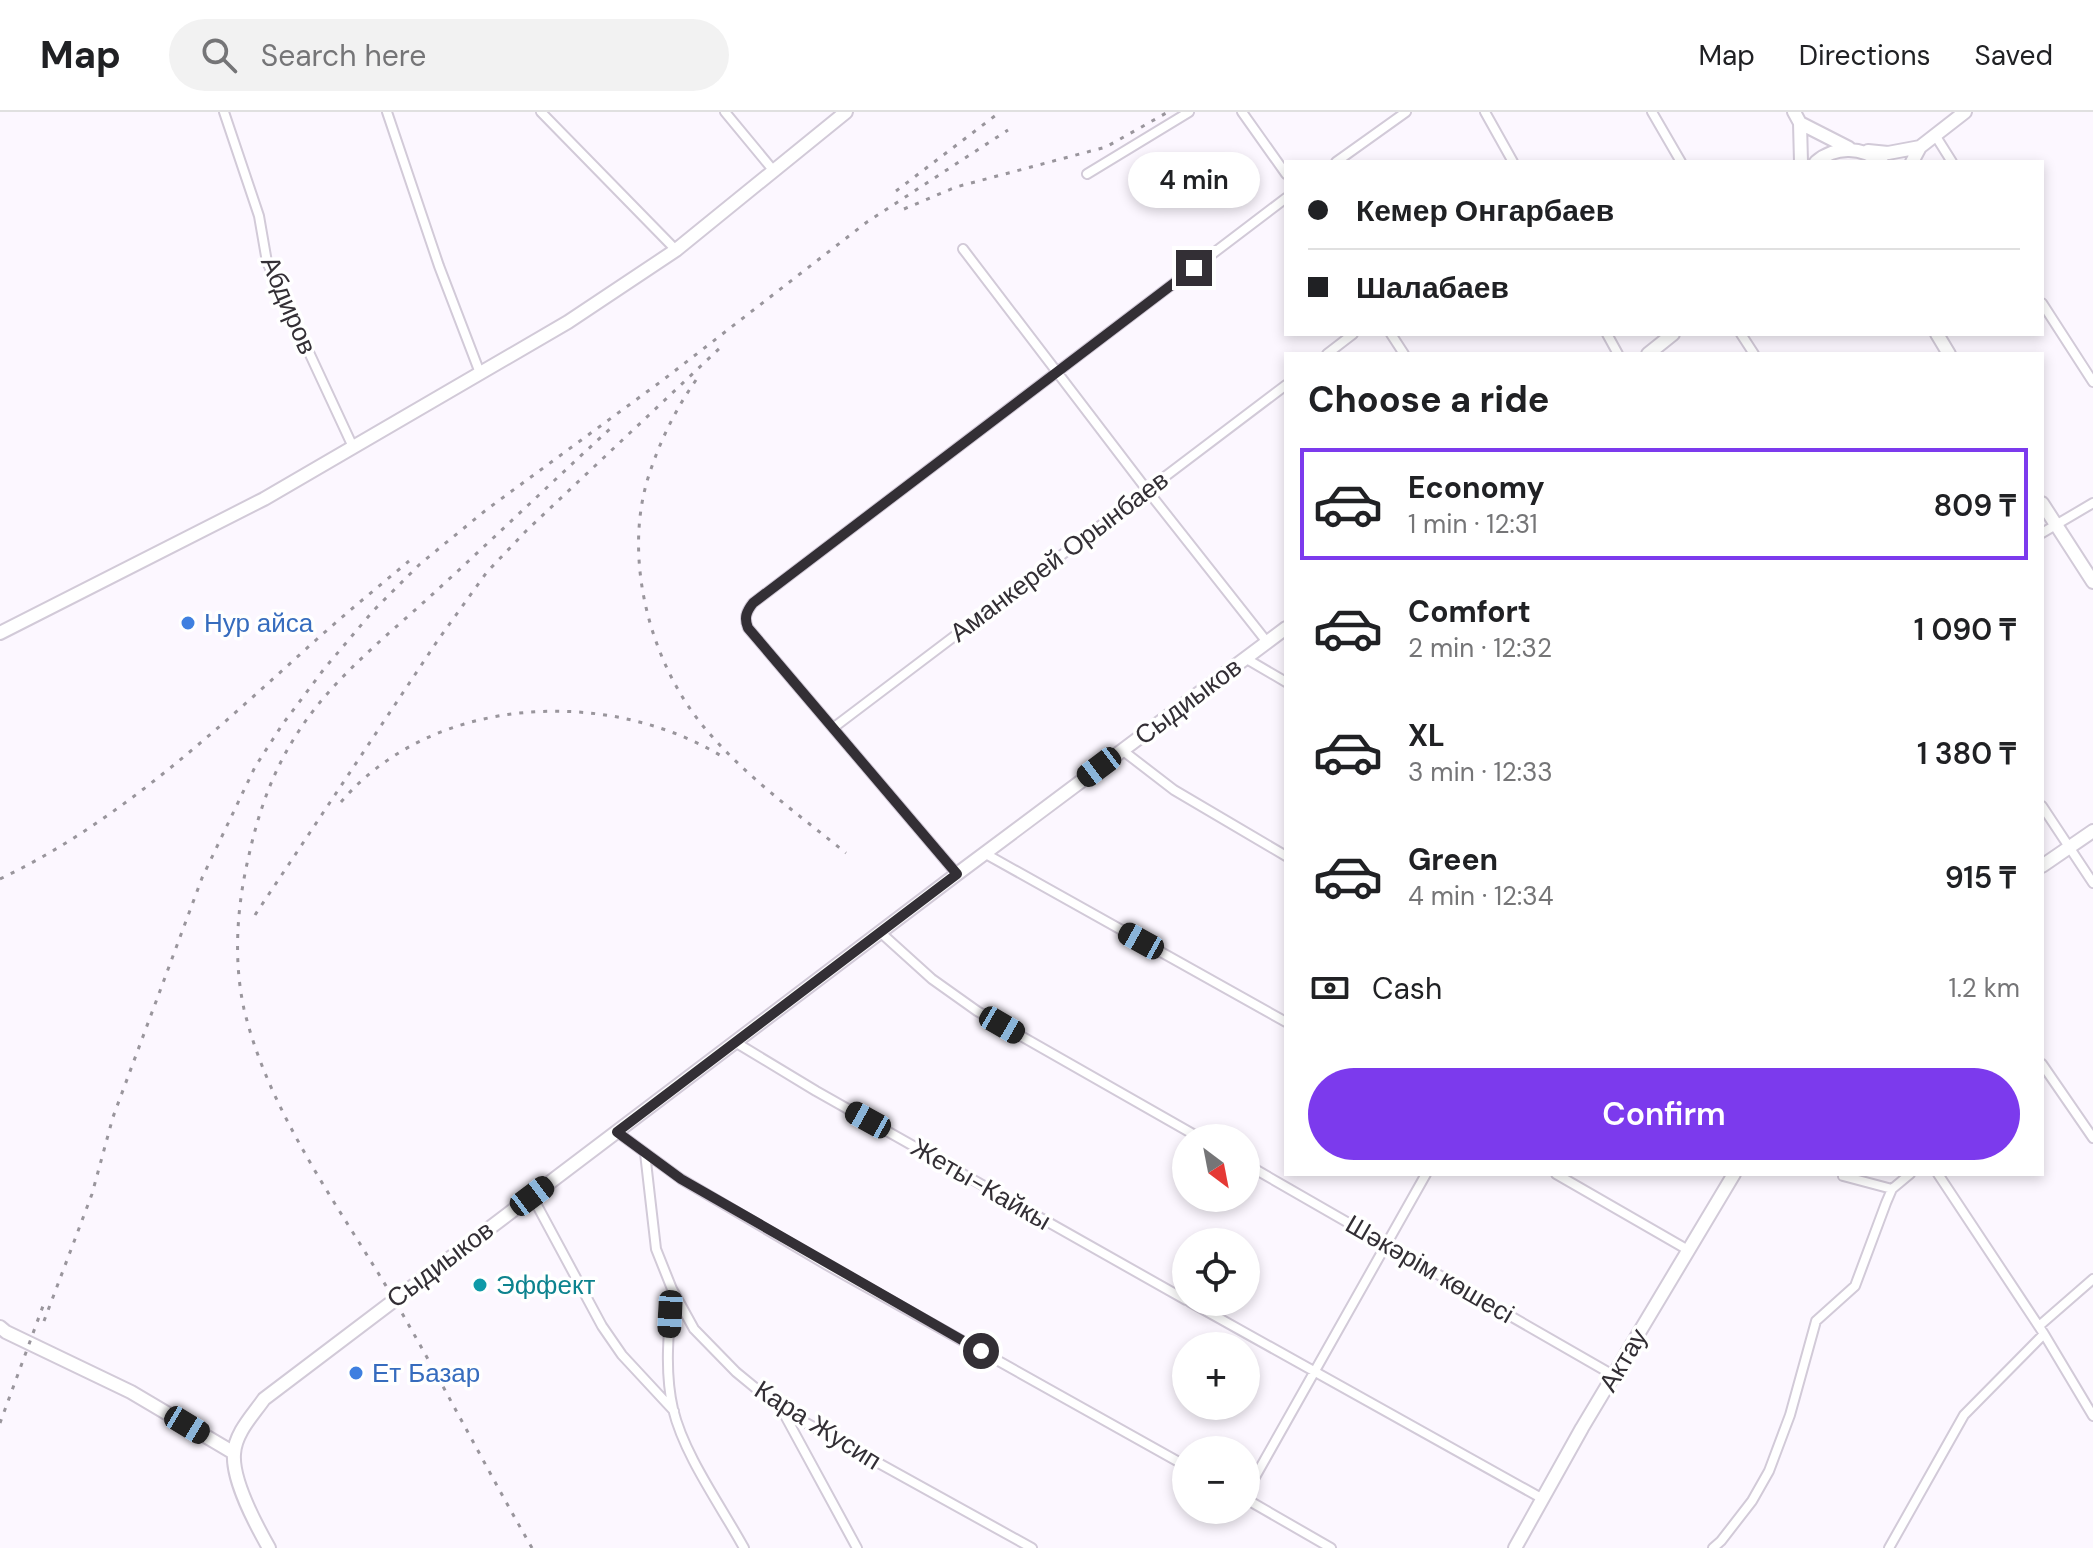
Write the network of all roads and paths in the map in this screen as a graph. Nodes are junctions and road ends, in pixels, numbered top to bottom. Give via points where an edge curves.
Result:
1 (224, 112) edge
2 (387, 112) edge
3 (541, 112) edge
4 (725, 112) edge
5 (846, 112) edge
6 (1189, 112) edge
7 (1242, 112) edge
8 (1406, 112) edge
9 (1485, 112) edge
10 (1652, 112) edge
11 (1965, 112) edge
12 (1797, 117) edge
13 (1935, 135) junction
14 (1920, 147) junction
15 (1856, 150) junction
16 (1339, 160) edge
17 (1512, 160) edge
18 (1680, 160) edge
19 (1801, 160) edge
20 (1820, 160) edge
21 (1878, 160) edge
22 (1913, 160) edge
23 (1951, 160) edge
24 (773, 170) junction
25 (1284, 171) edge
26 (1087, 174) dead end
27 (1284, 200) edge
28 (963, 249) dead end
29 (676, 250) junction
30 (2044, 306) edge
31 (1350, 336) edge
32 (1670, 336) edge
33 (1330, 352) edge
34 (1650, 352) edge
35 (480, 373) junction
36 (1057, 373) junction
37 (2093, 382) edge
38 (1284, 387) edge
39 (353, 447) junction
40 (1147, 490) junction
41 (2093, 503) edge
42 (2044, 506) edge
43 (2055, 524) junction
44 (2044, 532) edge
45 (2093, 582) edge
46 (1284, 629) edge
47 (0, 633) edge
48 (1267, 642) junction
49 (1245, 658) junction
50 (1284, 681) edge
51 (833, 728) junction
52 (1122, 750) junction
53 (2044, 809) edge
54 (2093, 831) edge
55 (2068, 848) junction
56 (984, 853) junction
57 (1284, 855) edge
58 (2044, 865) edge
59 (957, 874) junction
60 (2093, 883) edge
61 (880, 932) junction
62 (1284, 1021) edge
63 (735, 1042) junction
64 (2044, 1067) edge
65 (1175, 1124) edge
66 (617, 1132) junction
67 (2093, 1138) edge
68 (645, 1153) junction
69 (1260, 1172) edge
70 (1425, 1176) edge
71 (1559, 1176) edge
72 (1733, 1176) edge
73 (1843, 1176) dead end
74 (1908, 1176) edge
75 (1939, 1176) edge
76 (1892, 1189) junction
77 (532, 1196) junction
78 (1386, 1244) junction
79 (1688, 1250) junction
80 (2093, 1279) edge
81 (672, 1289) junction
82 (1172, 1292) edge
83 (1215, 1316) edge
84 (0, 1327) edge
85 (2042, 1330) junction
86 (1316, 1372) junction
87 (1613, 1375) junction
88 (781, 1409) junction
89 (674, 1411) junction
90 (2093, 1416) edge
91 (234, 1453) junction
92 (1172, 1458) edge
93 (1260, 1469) edge
94 (1543, 1499) junction
95 (1260, 1507) edge
96 (269, 1548) edge
97 (744, 1548) edge
98 (857, 1548) edge
99 (1032, 1548) edge
100 (1331, 1548) edge
101 (1515, 1548) edge
102 (1713, 1548) edge
103 (1889, 1548) edge

1 - 39 street, Абдиров via 259,216 267,262
2 - 35 street
3 - 29 street
4 - 24 street
5 - 24 street
6 - 26 street
7 - 25 street
8 - 16 street
9 - 17 street
10 - 18 street
11 - 13 street
12 - 15 street
12 - 19 street
13 - 14 street
13 - 23 street
14 - 15 street via 1888,153
14 - 22 street
15 - 20 street via 1837,151
15 - 21 street
24 - 29 street
27 - 36 street
28 - 36 street
29 - 35 street
30 - 37 street
31 - 33 street
32 - 34 street
35 - 39 street
36 - 40 street
36 - 51 street via 753,603 745,616 748,628
38 - 40 street, Аманкерей Орынбаев
39 - 47 street via 264,499
40 - 48 street
40 - 51 street, Аманкерей Орынбаев
41 - 43 street
42 - 43 street
43 - 44 street
43 - 45 street
46 - 48 street, Сыдиыков
48 - 49 street, Сыдиыков
49 - 50 street
49 - 52 street, Сыдиыков
51 - 59 street
52 - 56 street, Сыдиыков
52 - 57 street via 1174,790
53 - 55 street
54 - 55 street
55 - 58 street
55 - 60 street
56 - 59 street, Сыдиыков
56 - 62 street
59 - 61 street, Сыдиыков
61 - 63 street, Сыдиыков
61 - 65 street via 977,1011
63 - 66 street, Сыдиыков
63 - 82 street, Жеты-Кайкы
64 - 67 street
66 - 68 street
66 - 77 street, Сыдиыков
68 - 81 street, Кара Жусип via 656,1249
68 - 92 street via 827,1265
69 - 78 street, Шәкәрім көшесі
70 - 78 street
71 - 79 street
72 - 79 street, Актау
73 - 76 street
74 - 76 street
75 - 85 street
76 - 102 street via 1855,1286 1816,1321 1769,1471
77 - 89 street via 602,1326
77 - 91 street, Сыдиыков via 264,1399 243,1428
78 - 86 street
78 - 87 street, Шәкәрім көшесі
79 - 87 street, Актау
80 - 85 street
81 - 88 street, Кара Жусип via 694,1329
81 - 89 street via 667,1364
83 - 86 street, Жеты-Кайкы
84 - 91 street via 131,1392
85 - 90 street
85 - 103 street via 1964,1415
86 - 93 street
86 - 94 street, Жеты-Кайкы
87 - 94 street, Актау
88 - 98 street
88 - 99 street, Кара Жусип
89 - 97 street via 690,1452
91 - 96 street via 247,1503
94 - 101 street, Актау
95 - 100 street

